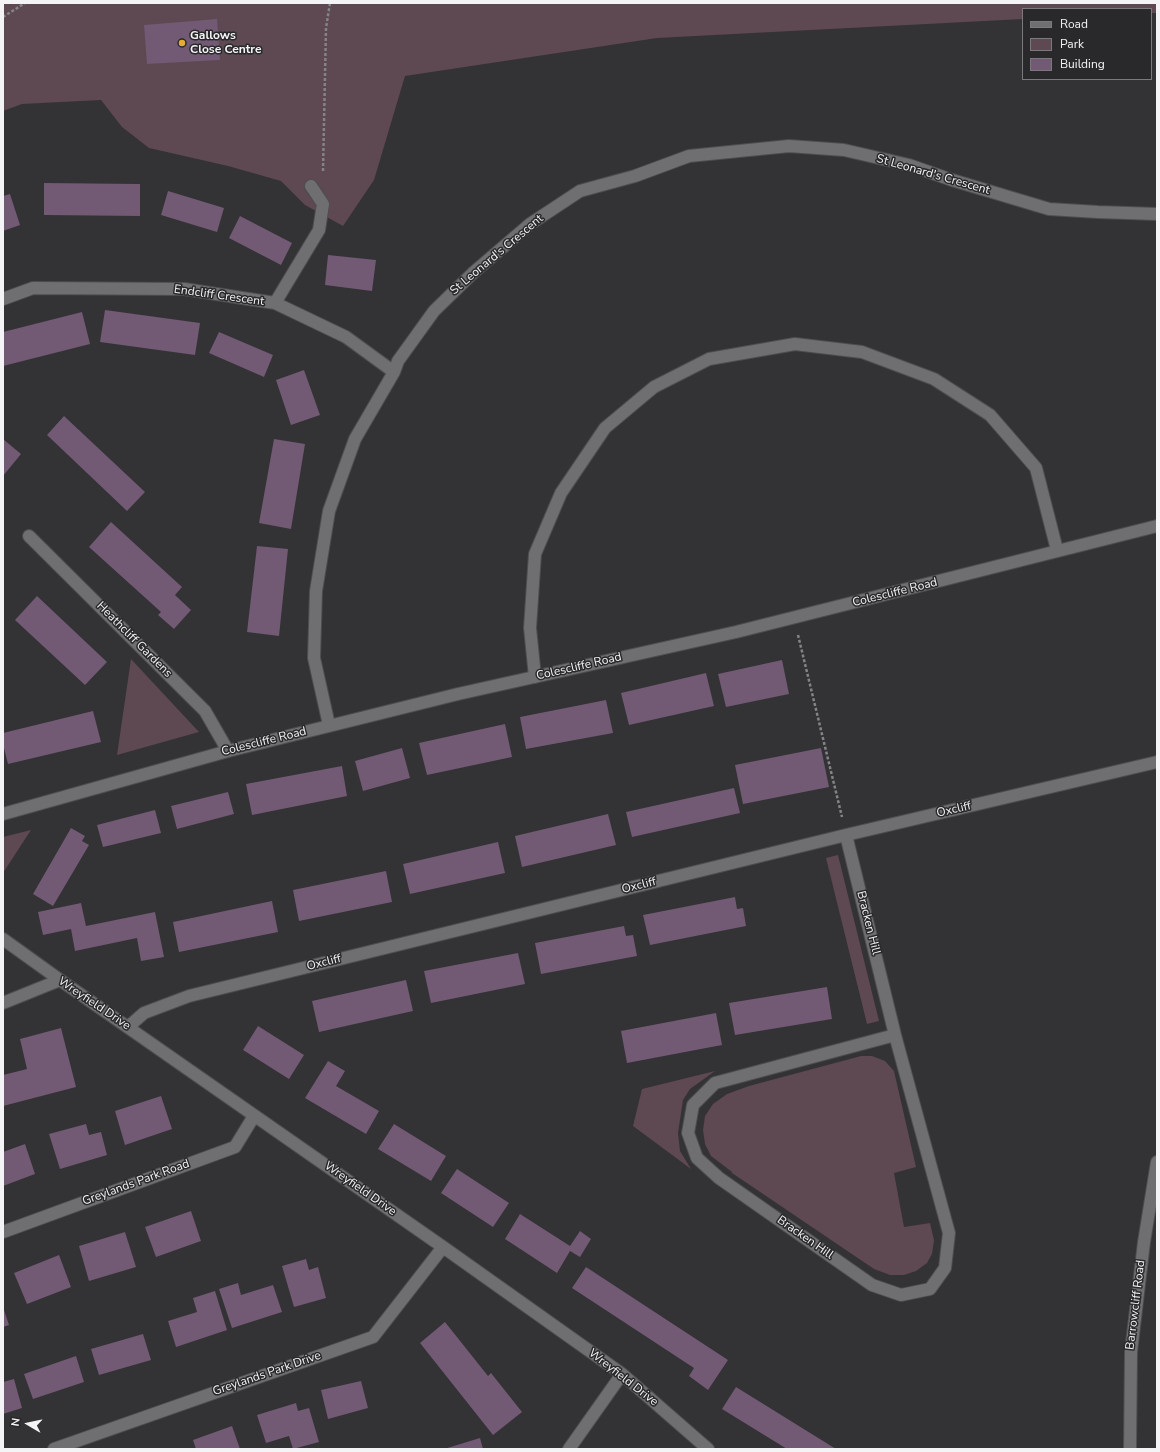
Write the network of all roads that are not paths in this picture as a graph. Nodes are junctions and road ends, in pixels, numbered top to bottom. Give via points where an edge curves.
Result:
1 (311, 186) dead end
2 (1157, 214) edge
3 (3, 299) edge
4 (275, 303) junction
5 (394, 372) junction
6 (1157, 526) edge
7 (29, 536) dead end
8 (1057, 550) junction
9 (535, 677) junction
10 (329, 725) junction
11 (228, 751) junction
12 (1157, 762) edge
13 (3, 814) edge
14 (846, 835) junction
15 (3, 939) edge
16 (60, 980) junction
17 (3, 1003) edge
18 (128, 1027) junction
19 (895, 1035) junction
20 (254, 1116) junction
21 (1157, 1162) edge
22 (3, 1232) edge
23 (443, 1247) junction
24 (622, 1374) junction
25 (54, 1449) edge
26 (569, 1449) edge
27 (708, 1449) edge
28 (1130, 1449) edge

1 - 4 street via 323,204 320,230
2 - 5 street, St Leonard's Crescent via 1049,209 909,165 844,150 789,146 690,156 635,176 580,191 530,224 474,272 434,311 398,361
3 - 4 street, Endcliff Crescent via 33,288 184,289
4 - 5 street, Endcliff Crescent via 346,337
5 - 10 street, St Leonard's Crescent via 355,439 329,511 316,591 314,658
6 - 8 street, Colescliffe Road
7 - 11 street, Heathcliff Gardens via 205,711
8 - 9 street, Colescliffe Road via 794,618
8 - 9 street via 1036,468 990,415 934,379 862,352 795,344 709,359 654,387 604,428 561,493 535,554 530,628
9 - 10 street, Colescliffe Road
10 - 11 street, Colescliffe Road
11 - 13 street, Colescliffe Road
12 - 14 street, Oxcliff
14 - 18 street, Oxcliff via 189,996 144,1013
14 - 19 street, Bracken Hill
15 - 16 street, Wreyfield Drive
16 - 17 street
16 - 18 street, Wreyfield Drive
18 - 20 street, Wreyfield Drive
19 - 19 street, Bracken Hill via 949,1233 945,1268 930,1289 901,1295 872,1284 719,1178 696,1158 688,1133 693,1104 715,1083
20 - 22 street, Greylands Park Road via 235,1147
20 - 23 street, Wreyfield Drive
21 - 28 street, Barrowcliff Road via 1144,1242 1131,1352
23 - 24 street, Wreyfield Drive
23 - 25 street, Greylands Park Drive via 372,1337
24 - 26 street
24 - 27 street, Wreyfield Drive

